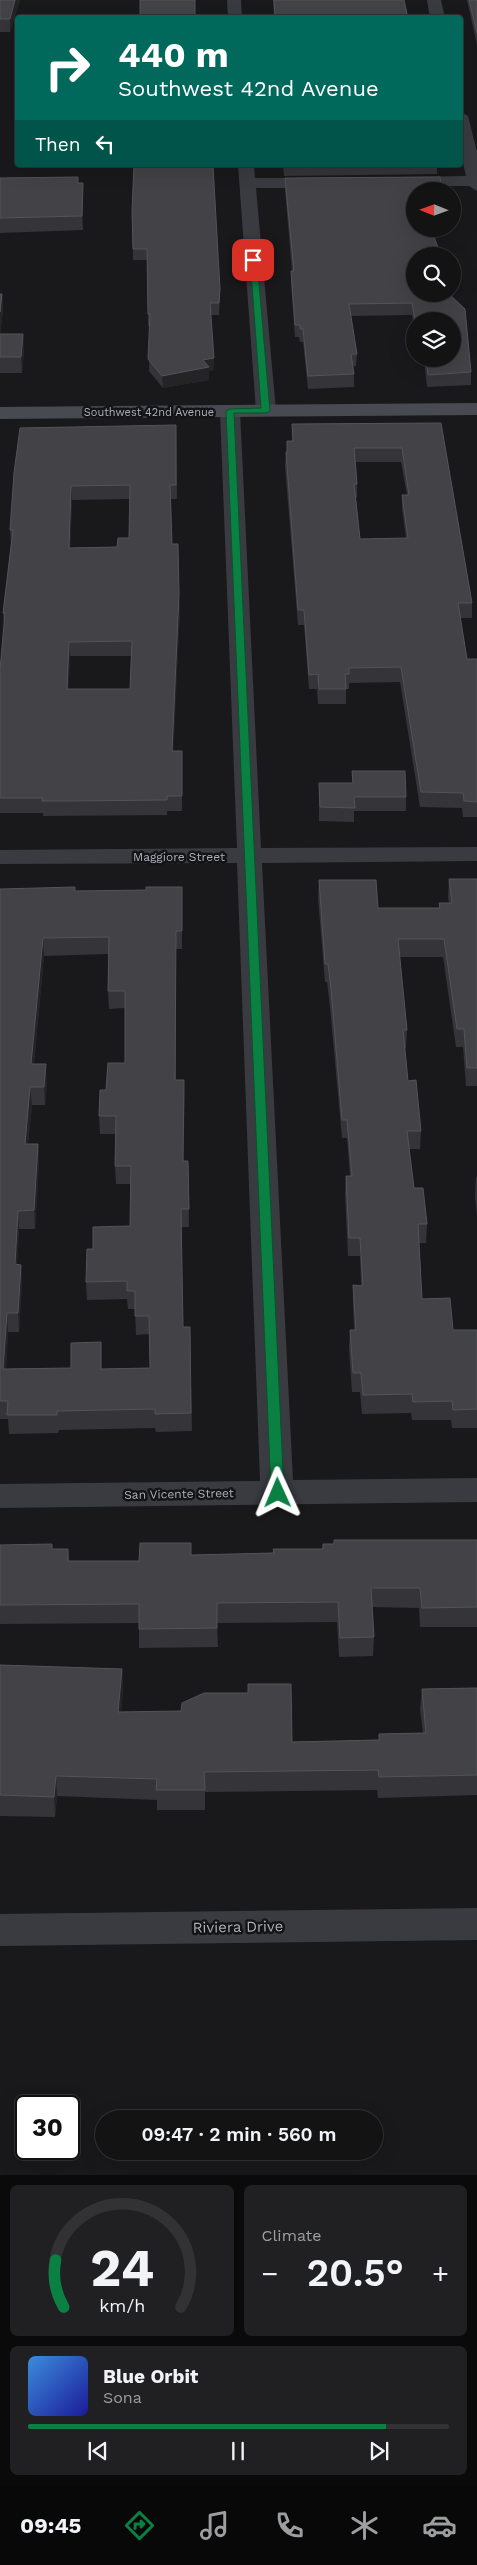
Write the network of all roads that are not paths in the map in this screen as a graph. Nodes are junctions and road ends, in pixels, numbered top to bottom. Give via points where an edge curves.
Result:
1 (234, 0) edge
2 (434, 0) edge
3 (235, 15) edge
4 (437, 15) edge
5 (463, 128) edge
6 (246, 167) edge
7 (341, 182) edge
8 (391, 182) edge
9 (247, 183) junction
10 (477, 183) edge
11 (477, 409) edge
12 (230, 411) junction
13 (266, 411) junction
14 (0, 413) edge
15 (477, 854) edge
16 (251, 856) junction
17 (0, 857) edge
18 (477, 1490) edge
19 (278, 1493) junction
20 (0, 1496) edge
21 (477, 1924) edge
22 (0, 1930) edge

1 - 3 street
2 - 4 street
5 - 10 street
6 - 9 street
7 - 9 street
8 - 10 street
9 - 13 street
11 - 13 main road, Southwest 42nd Avenue
12 - 13 main road, Southwest 42nd Avenue
12 - 14 main road, Southwest 42nd Avenue
12 - 16 street
15 - 16 street, Maggiore Street
16 - 17 street, Maggiore Street
16 - 19 street
18 - 19 street, San Vicente Street
19 - 20 street, San Vicente Street
21 - 22 street, Riviera Drive

